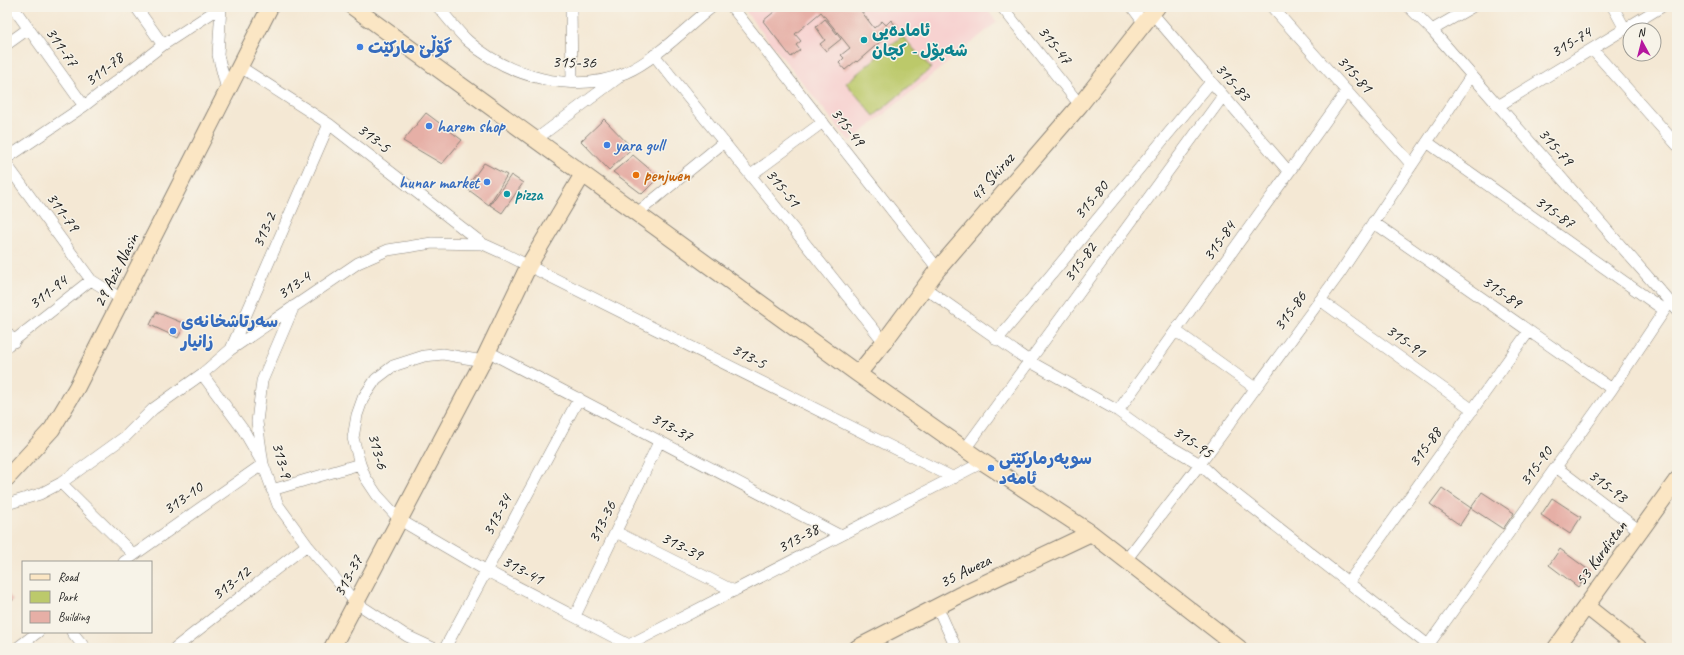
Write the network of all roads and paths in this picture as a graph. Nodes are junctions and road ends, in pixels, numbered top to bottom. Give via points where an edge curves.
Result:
1 (13, 7) edge
2 (136, 7) edge
3 (221, 7) edge
4 (270, 7) edge
5 (353, 7) edge
6 (438, 7) edge
7 (571, 7) edge
8 (712, 7) edge
9 (732, 7) edge
10 (1002, 7) edge
11 (1132, 7) edge
12 (1272, 7) edge
13 (1409, 7) edge
14 (1472, 7) edge
15 (1613, 7) edge
16 (1661, 7) edge
17 (1151, 14) edge
18 (1636, 22) edge
19 (1622, 24) edge
20 (28, 29) junction
21 (1432, 30) junction
22 (1622, 31) edge
23 (7, 44) edge
24 (163, 44) junction
25 (1592, 49) junction
26 (654, 55) junction
27 (239, 66) junction
28 (625, 73) junction
29 (1471, 76) junction
30 (572, 82) junction
31 (1211, 82) junction
32 (227, 90) junction
33 (1347, 91) junction
34 (1223, 96) junction
35 (1080, 105) junction
36 (84, 106) junction
37 (1498, 106) junction
38 (823, 122) junction
39 (329, 124) junction
40 (535, 140) junction
41 (724, 142) junction
42 (1427, 142) junction
43 (1677, 145) edge
44 (7, 158) edge
45 (7, 164) edge
46 (1412, 164) junction
47 (1289, 172) junction
48 (583, 174) junction
49 (751, 175) junction
50 (636, 214) junction
51 (1373, 222) junction
52 (483, 244) junction
53 (529, 265) junction
54 (938, 269) junction
55 (91, 280) junction
56 (925, 288) junction
57 (122, 300) junction
58 (1320, 300) junction
59 (295, 306) junction
60 (1673, 308) edge
61 (1176, 331) junction
62 (1529, 331) junction
63 (9, 340) edge
64 (997, 340) junction
65 (884, 342) junction
66 (230, 350) junction
67 (485, 356) junction
68 (1029, 361) junction
69 (202, 374) junction
70 (858, 374) junction
71 (1255, 388) junction
72 (1612, 389) junction
73 (579, 398) junction
74 (1473, 410) junction
75 (1118, 411) junction
76 (659, 442) junction
77 (965, 449) junction
78 (984, 462) junction
79 (263, 464) junction
80 (360, 464) junction
81 (1200, 464) junction
82 (1556, 467) junction
83 (7, 478) edge
84 (954, 478) junction
85 (1677, 480) edge
86 (61, 484) junction
87 (272, 490) junction
88 (7, 504) edge
89 (400, 520) junction
90 (1640, 531) junction
91 (616, 532) junction
92 (1091, 533) junction
93 (839, 535) junction
94 (307, 545) junction
95 (133, 554) junction
96 (1126, 560) junction
97 (125, 561) edge
98 (487, 571) junction
99 (1348, 583) junction
100 (734, 591) junction
101 (355, 602) junction
102 (937, 606) junction
103 (1586, 606) junction
104 (575, 616) junction
105 (37, 633) edge
106 (73, 633) edge
107 (630, 646) edge
108 (1427, 647) edge
109 (17, 648) edge
110 (85, 648) edge
111 (175, 648) edge
112 (332, 648) edge
113 (433, 648) edge
114 (445, 648) edge
115 (857, 648) edge
116 (956, 648) edge
117 (1239, 648) edge
118 (1556, 648) edge
119 (1639, 648) edge

1 - 20 street, 311-77
2 - 24 street
3 - 24 street, 311-78
3 - 32 street via 218,55
4 - 27 street, 29 Aziz Nasin
5 - 40 street
6 - 30 street, 315-36 via 467,40 516,72 549,80
7 - 30 street
8 - 26 street, 315-36
9 - 38 street, 315-49
10 - 35 street, 315-47
11 - 17 street, 315-83
12 - 33 street, 315-81
13 - 21 street, 315-79
14 - 21 street
15 - 19 street
16 - 18 street, 315-74
17 - 31 street, 315-83
17 - 35 street, 47 Shiraz
20 - 23 street
20 - 36 street, 311-77
21 - 29 street, 315-79
22 - 25 street, 315-74
24 - 36 street, 311-78
25 - 37 street, 315-74
25 - 43 street
26 - 28 street, 315-36
26 - 41 street, 315-51
27 - 32 street, 29 Aziz Nasin
27 - 39 street, 313-5
28 - 30 street, 315-36 via 604,79
28 - 40 street
29 - 37 street, 315-79
29 - 42 street, 315-86
31 - 34 street, 315-83
31 - 64 street, 315-80
32 - 57 street, 29 Aziz Nasin
33 - 46 street, 315-81
33 - 47 street, 315-84
34 - 47 street, 315-83
34 - 68 street, 315-82
35 - 54 street, 47 Shiraz
36 - 44 street, 311-78
37 - 60 street, 315-79
38 - 49 street
38 - 54 street, 315-49
39 - 52 street, 313-5
39 - 66 street, 313-2
40 - 48 street
41 - 49 street, 315-51
41 - 50 street
42 - 46 street, 315-86
42 - 60 street, 315-87
45 - 55 street, 311-79
46 - 51 street, 315-86
47 - 61 street, 315-84
48 - 50 street
48 - 53 street, 313-37
49 - 65 street, 315-51
50 - 70 street
51 - 58 street, 315-86
51 - 62 street, 315-89
52 - 53 street, 313-4
52 - 59 street, 313-4 via 432,243 388,250 358,263
53 - 67 street, 313-37
53 - 84 street, 313-5
54 - 56 street, 47 Shiraz
55 - 57 street
55 - 63 street, 311-94
56 - 64 street, 315-95
56 - 65 street, 47 Shiraz
57 - 83 street, 29 Aziz Nasin via 52,430
58 - 71 street, 315-86
58 - 74 street, 315-91
59 - 66 street, 313-4
59 - 79 street, 313-9 via 262,381 257,422
60 - 72 street, 315-90
61 - 71 street
61 - 75 street, 315-84
62 - 72 street, 315-89
62 - 74 street, 315-88
64 - 68 street, 315-95
65 - 70 street, 47 Shiraz
66 - 69 street, 313-4
67 - 73 street, 313-37
67 - 80 street, 313-6 via 424,356 393,366 376,379 363,398 357,415 353,438
67 - 89 street, 313-37
68 - 75 street, 315-95
68 - 77 street, 315-82
69 - 79 street via 244,431
69 - 86 street, 313-4 via 153,409 126,436
70 - 77 street
71 - 81 street, 315-86
72 - 82 street, 315-90
73 - 76 street, 313-37
73 - 98 street, 313-34
74 - 99 street, 315-88
75 - 81 street, 315-95
76 - 91 street, 313-36
76 - 93 street, 313-37
77 - 78 street
78 - 84 street, 313-38
78 - 92 street
79 - 87 street, 313-9
79 - 95 street, 313-10
80 - 87 street
80 - 89 street, 313-6 via 377,495
81 - 96 street, 315-86
81 - 99 street, 315-95
82 - 90 street, 315-93
82 - 108 street, 315-90
84 - 93 street, 313-38
85 - 90 street, 53 Kurdistan
86 - 88 street, 313-4 via 40,494
86 - 95 street
87 - 94 street, 313-9 via 278,505
89 - 98 street, 313-41
89 - 101 street, 313-37
90 - 103 street, 53 Kurdistan
91 - 100 street, 313-39
91 - 104 street, 313-36
92 - 96 street
92 - 102 street, 35 Aweza
93 - 100 street, 313-38
94 - 101 street, 313-9
94 - 111 street, 313-12
95 - 97 street, 313-10
96 - 117 street
98 - 104 street, 313-41
98 - 114 street, 313-34
99 - 108 street, 315-95
100 - 107 street, 313-38
101 - 112 street, 313-37
101 - 113 street, 313-9 via 407,636
102 - 115 street, 35 Aweza
102 - 116 street
103 - 118 street, 53 Kurdistan
103 - 119 street
104 - 107 street, 313-41
105 - 109 street
106 - 110 street

